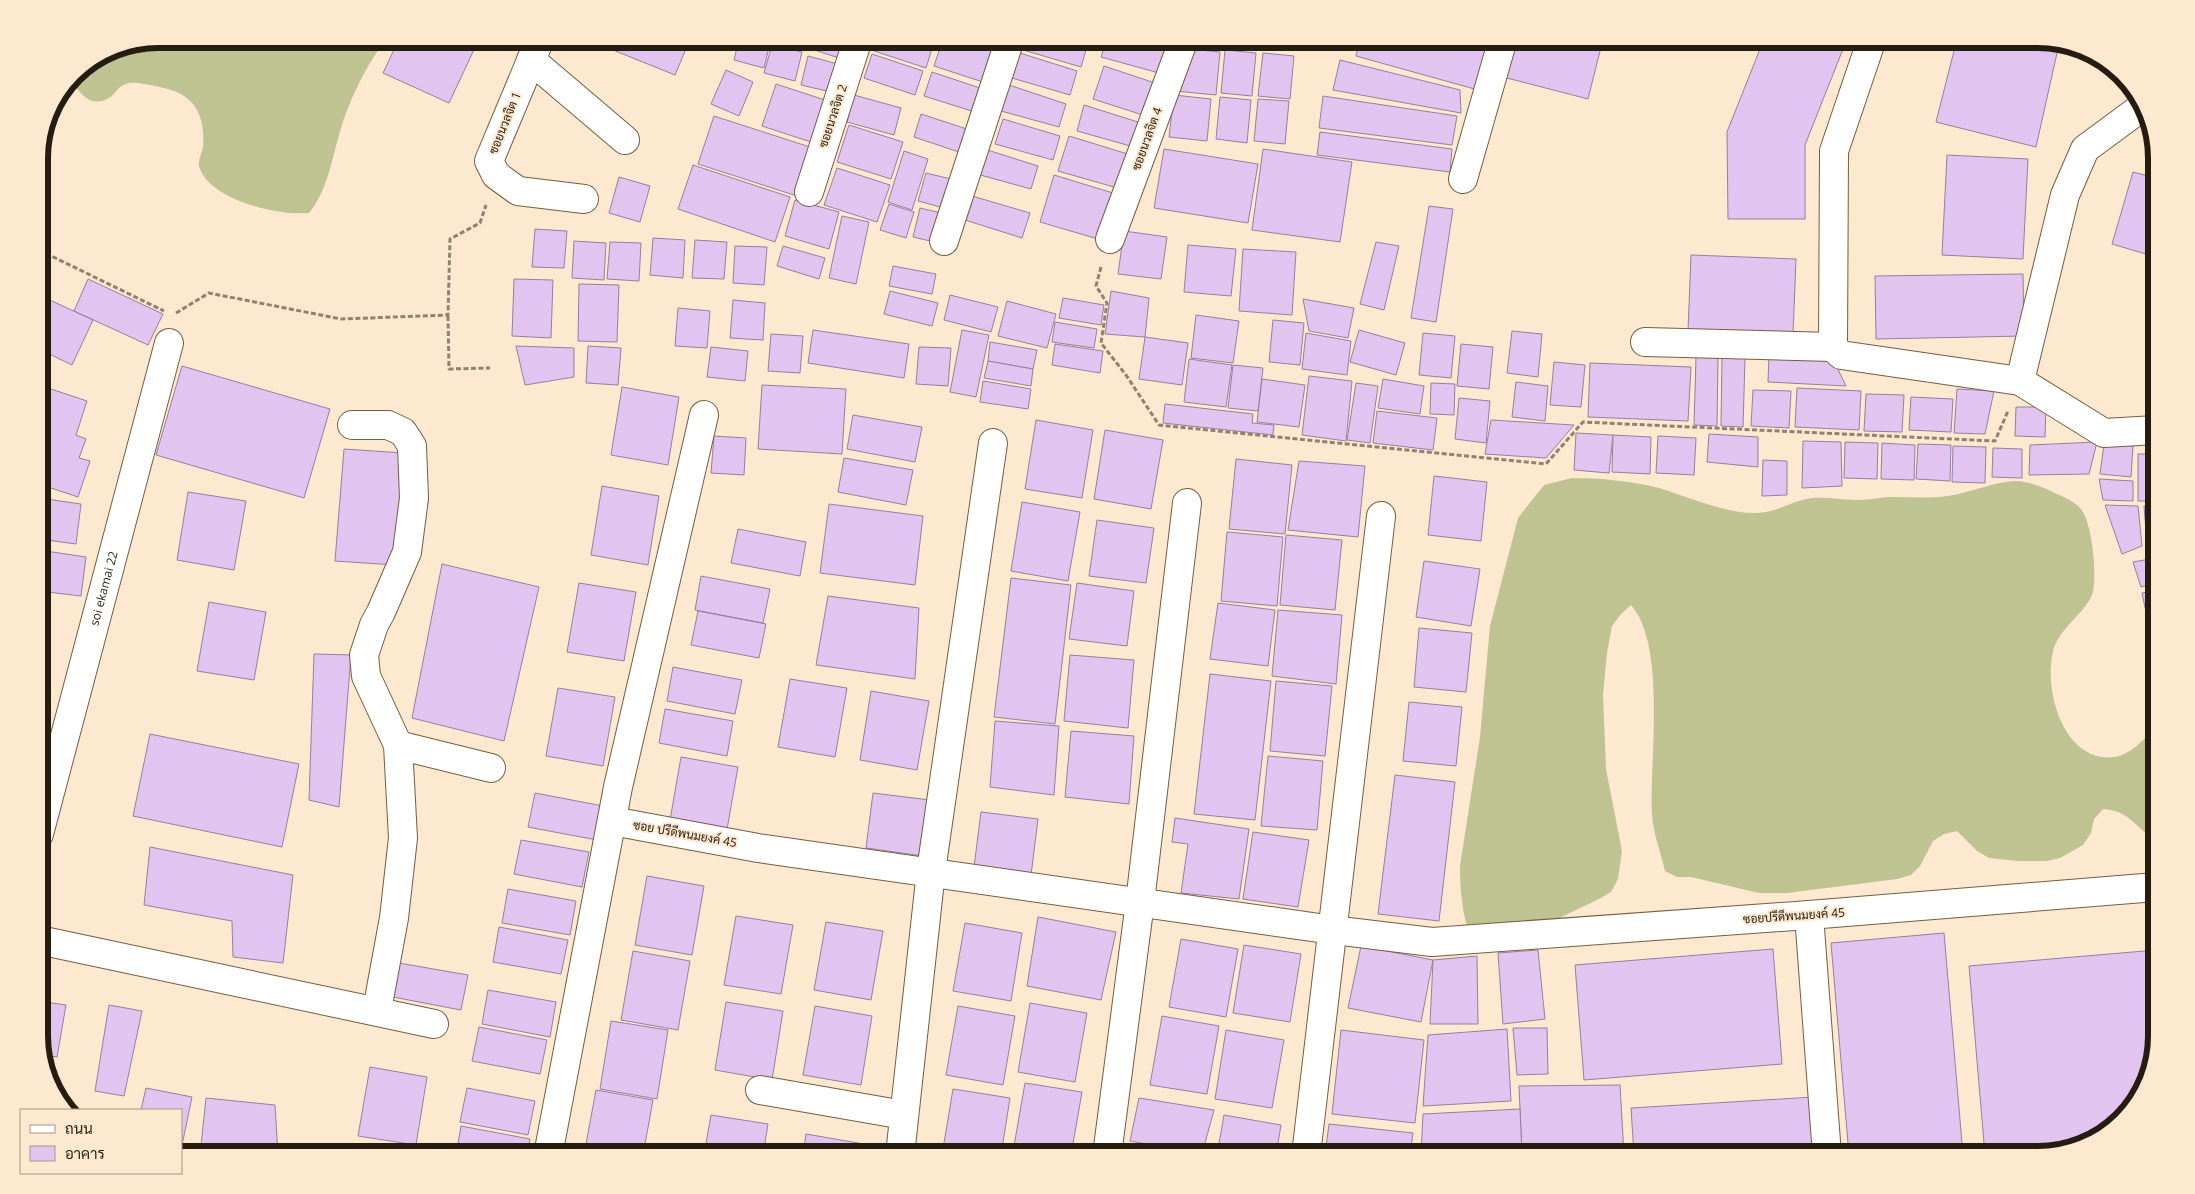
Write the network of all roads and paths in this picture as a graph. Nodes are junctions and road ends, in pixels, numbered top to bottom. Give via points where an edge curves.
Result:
1 (855, 48) edge
2 (1007, 48) edge
3 (1181, 48) edge
4 (1501, 48) edge
5 (1869, 48) edge
6 (536, 49) edge
7 (2137, 111) edge
8 (625, 140) dead end
9 (496, 175) junction
10 (1463, 179) dead end
11 (809, 192) dead end
12 (584, 199) dead end
13 (1110, 239) joint
14 (944, 241) dead end
15 (48, 254) edge
16 (448, 315) junction
17 (1645, 342) dead end
18 (169, 343) dead end
19 (1833, 347) junction
20 (490, 368) dead end
21 (2020, 380) junction
22 (704, 415) dead end
23 (352, 425) dead end
24 (2147, 431) edge
25 (993, 443) dead end
26 (1187, 503) dead end
27 (1381, 516) dead end
28 (398, 745) junction
29 (491, 768) dead end
30 (48, 800) edge
31 (612, 821) junction
32 (931, 871) junction
33 (2148, 888) edge
34 (1140, 902) junction
35 (1808, 915) junction
36 (1333, 930) junction
37 (48, 942) edge
38 (377, 1010) junction
39 (434, 1024) dead end
40 (760, 1090) dead end
41 (904, 1115) junction
42 (550, 1146) edge
43 (901, 1146) edge
44 (1108, 1146) edge
45 (1307, 1146) edge
46 (1826, 1146) edge

1 - 11 street, ซอยนวลจิต 2
2 - 14 street
3 - 13 street, ซอยนวลจิต 4
4 - 10 street
5 - 19 street via 1834,151
6 - 8 street
6 - 9 street, ซอยนวลจิต 1 via 489,162
7 - 21 street via 2085,149 2065,195
9 - 12 street, ซอยนวลจิต 1 via 518,191
9 - 16 path via 480,223 450,239
13 - 21 path via 1096,286 1107,303 1101,343 1159,425 1546,464 1583,422 1995,441
15 - 16 path via 172,315 209,293 341,319
16 - 20 path via 449,369
17 - 19 street
18 - 30 street, soi ekamai 22
19 - 21 street via 1841,355
21 - 24 street via 2104,433
22 - 31 street
23 - 28 street via 388,425 403,432 412,446 414,498 407,552 364,655 366,676
25 - 32 street
26 - 34 street
27 - 36 street
28 - 29 street
28 - 38 street via 403,838 394,918
31 - 32 street, ซอย ปรีดีพนมยงค์ 45 via 758,848
31 - 42 street
32 - 34 street, ซอย ปรีดีพนมยงค์ 45
32 - 41 street
33 - 35 street, ซอยปรีดีพนมยงค์ 45
34 - 36 street, ซอยปรีดีพนมยงค์ 45
34 - 44 street
35 - 36 street, ซอยปรีดีพนมยงค์ 45 via 1432,942
35 - 46 street
36 - 45 street
37 - 38 street
38 - 39 street
40 - 41 street
41 - 43 street

